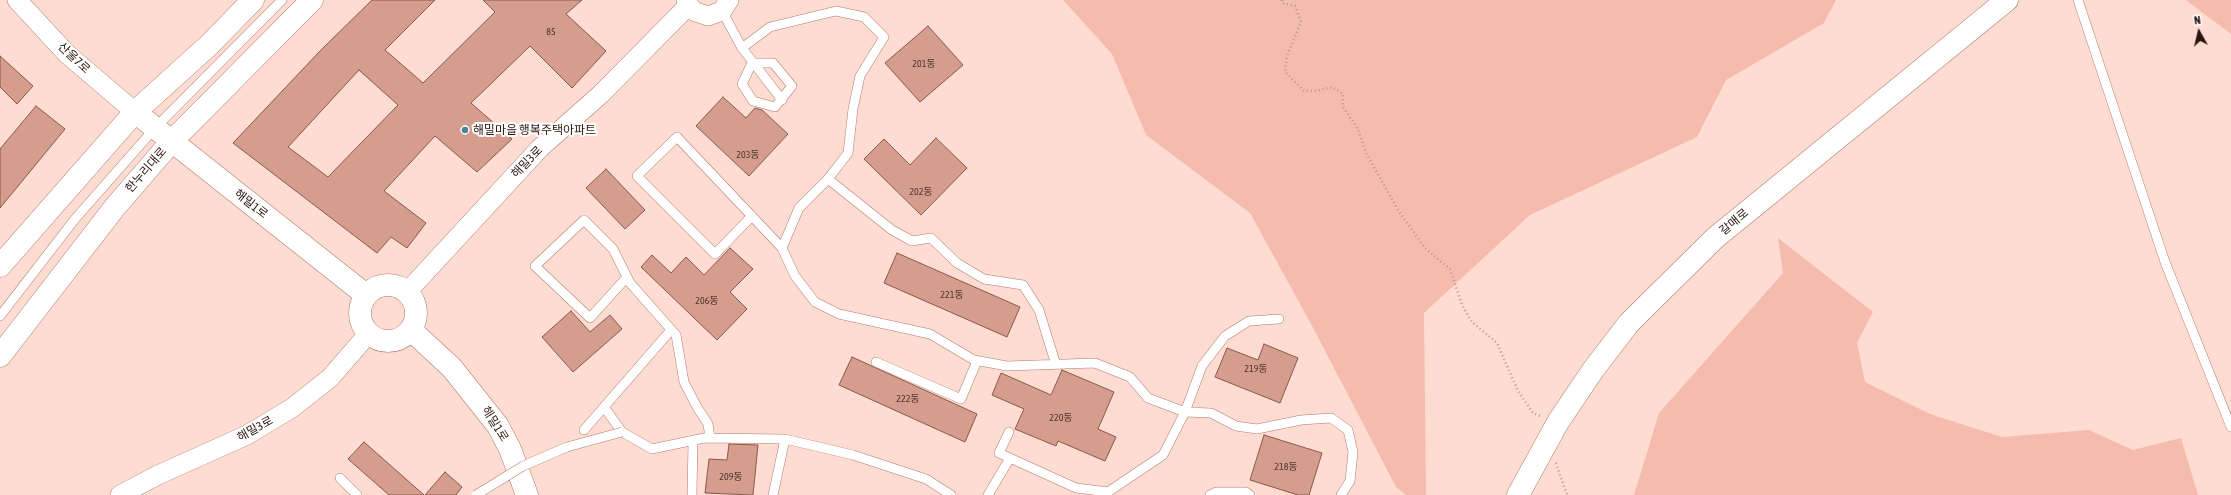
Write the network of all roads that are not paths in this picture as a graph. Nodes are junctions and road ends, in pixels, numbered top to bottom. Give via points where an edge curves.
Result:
1 (17, 0) edge
2 (253, 0) edge
3 (282, 0) edge
4 (312, 0) edge
5 (2007, 0) edge
6 (2078, 0) edge
7 (687, 3) edge
8 (726, 6) edge
9 (742, 48) junction
10 (752, 63) junction
11 (782, 100) junction
12 (135, 112) junction
13 (155, 128) junction
14 (172, 141) junction
15 (828, 179) junction
16 (752, 216) junction
17 (782, 248) junction
18 (0, 266) edge
19 (627, 277) junction
20 (407, 292) junction
21 (366, 296) junction
22 (0, 316) edge
23 (1279, 319) dead end
24 (411, 330) junction
25 (671, 330) junction
26 (369, 333) junction
27 (0, 356) edge
28 (977, 361) junction
29 (876, 362) dead end
30 (1056, 365) junction
31 (604, 407) junction
32 (1185, 412) junction
33 (2231, 427) edge
34 (584, 430) dead end
35 (622, 432) junction
36 (1009, 432) dead end
37 (710, 438) junction
38 (785, 439) junction
39 (693, 441) junction
40 (1010, 458) junction
41 (340, 478) dead end
42 (1118, 485) junction
43 (949, 494) edge
44 (120, 495) edge
45 (357, 495) edge
46 (476, 495) edge
47 (526, 495) edge
48 (692, 495) edge
49 (774, 495) edge
50 (988, 495) edge
51 (1114, 495) edge
52 (1210, 495) edge
53 (1250, 495) edge
54 (1341, 495) edge
55 (1518, 495) edge

1 - 12 street, 산울7로 via 67,54
2 - 12 street via 209,45
3 - 13 lane
4 - 14 street, 한누리대로
5 - 55 street, 갈매로 via 1715,238 1629,323 1593,370 1553,431
6 - 33 lane via 2165,262
7 - 8 street via 700,15 716,15
7 - 20 street, 해밀3로 via 601,94 540,148
8 - 9 lane
9 - 10 lane
9 - 15 lane via 770,27 836,11 864,17 884,37 860,76 848,154
10 - 11 lane
10 - 11 lane via 772,63 792,86
10 - 11 lane via 742,84 753,101 775,107
12 - 13 street, 해밀1로
12 - 18 street
13 - 14 street, 해밀1로
13 - 22 lane via 75,219
14 - 21 street, 해밀1로
14 - 27 street, 한누리대로 via 115,207
15 - 17 lane via 799,208
15 - 30 lane via 892,230 912,241 932,238 956,263 984,279 1023,285 1039,310
16 - 16 lane via 677,137 637,176 715,254
16 - 17 lane
17 - 28 lane via 795,276 815,302 839,314 930,334
19 - 19 lane via 590,318 535,266 584,220 613,249
19 - 25 lane
20 - 21 street via 400,287 382,286 373,289
20 - 24 street via 416,306 417,315
21 - 26 street via 362,303 361,319
23 - 32 lane via 1249,322 1225,336 1202,366
24 - 26 street via 405,336 391,341
24 - 47 street, 해밀1로 via 452,368 498,426 524,483
25 - 31 lane
25 - 37 lane via 676,335 684,382 708,424
26 - 44 street, 해밀3로 via 330,378 292,408 247,435
28 - 29 lane via 961,399
28 - 30 lane via 1007,366
30 - 32 lane via 1095,364 1130,378 1148,398
31 - 34 lane
31 - 35 lane
32 - 42 lane via 1163,455
32 - 54 lane via 1211,413 1236,426 1257,429 1301,420 1331,418 1348,430 1353,452 1350,481
35 - 39 lane via 652,450
35 - 46 lane, bridge via 567,447 523,466
36 - 40 lane via 999,453
37 - 38 lane
37 - 39 lane
38 - 43 lane via 860,457 926,479
38 - 49 lane
39 - 48 lane
40 - 42 lane via 1076,488 1108,492
40 - 50 lane
41 - 45 lane
42 - 51 lane
52 - 53 lane via 1216,492 1246,492

